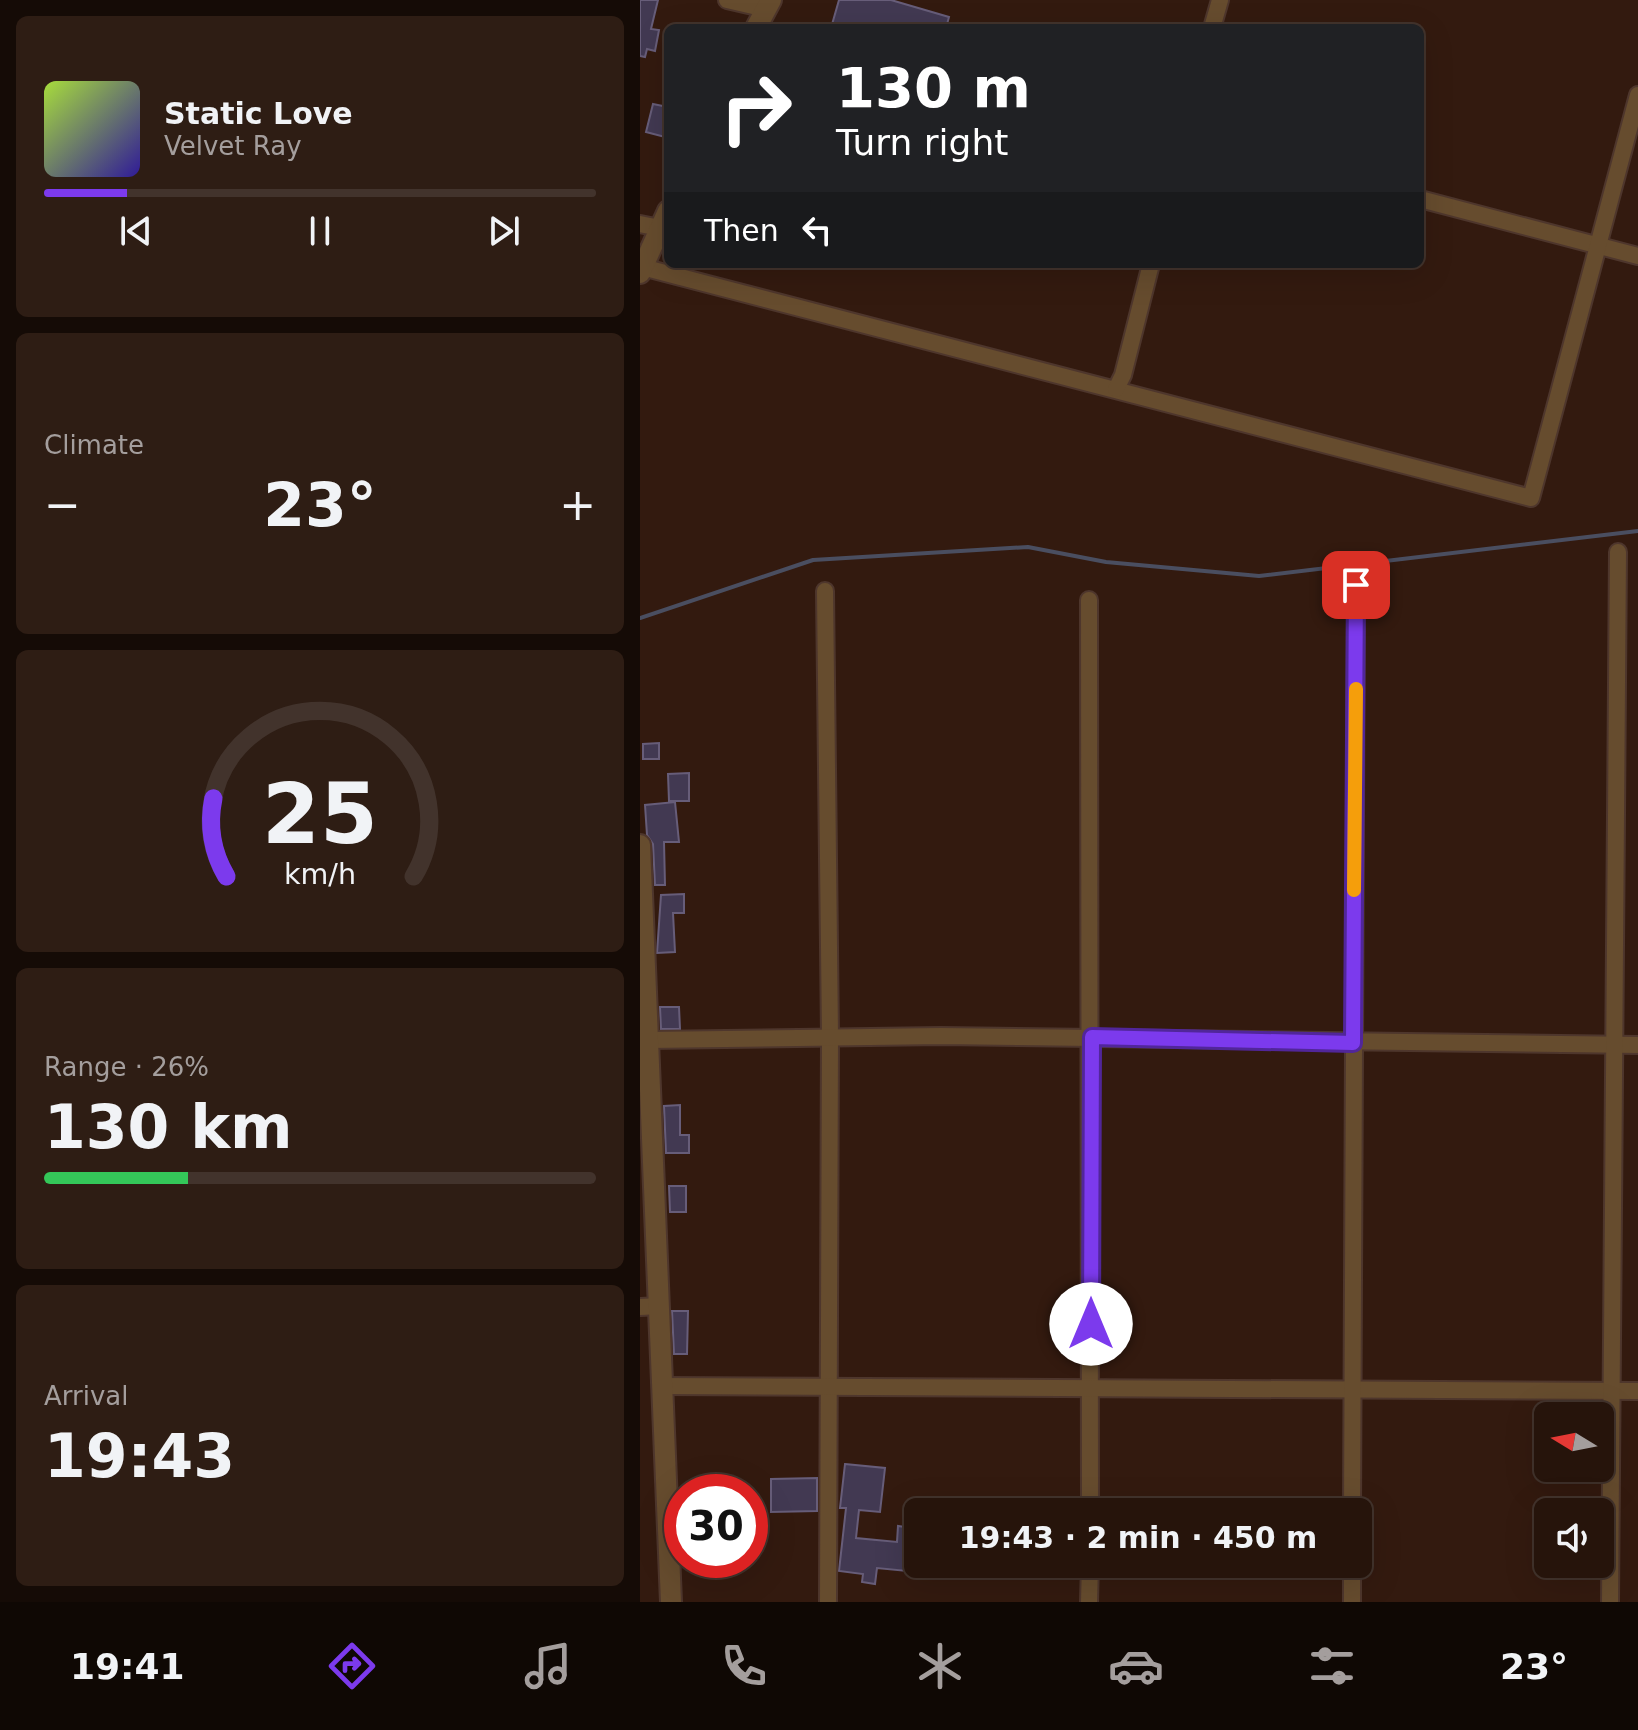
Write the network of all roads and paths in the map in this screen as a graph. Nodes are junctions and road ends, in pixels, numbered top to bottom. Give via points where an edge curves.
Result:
1 (727, 0) edge
2 (1220, 0) edge
3 (765, 18) edge
4 (1213, 24) edge
5 (1638, 95) edge
6 (1424, 200) edge
7 (656, 221) edge
8 (1597, 245) junction
9 (1638, 256) edge
10 (1150, 268) edge
11 (641, 270) edge
12 (1116, 389) junction
13 (1618, 552) dead end
14 (1356, 585) dead end
15 (825, 591) dead end
16 (1089, 600) dead end
17 (640, 845) edge
18 (641, 914) edge
19 (830, 1036) junction
20 (1092, 1037) junction
21 (648, 1040) junction
22 (1353, 1043) junction
23 (1615, 1045) junction
24 (1638, 1045) edge
25 (650, 1306) edge
26 (661, 1386) junction
27 (830, 1387) junction
28 (1090, 1387) junction
29 (1352, 1389) junction
30 (1612, 1391) junction
31 (1638, 1391) edge
32 (1090, 1498) edge
33 (1352, 1498) edge
34 (1090, 1578) edge
35 (1352, 1578) edge
36 (671, 1602) edge
37 (828, 1602) edge
38 (1089, 1602) edge
39 (1352, 1602) edge
40 (1610, 1602) edge

1 - 3 street
2 - 4 street
5 - 8 street
6 - 8 street
7 - 11 street
8 - 9 street
8 - 12 street via 1531,498
10 - 12 street
11 - 12 street
13 - 23 street
14 - 22 street
15 - 19 street
16 - 20 street
17 - 18 street
18 - 21 street
19 - 20 street
19 - 21 street
19 - 27 street
20 - 22 street
20 - 28 street
21 - 25 street
22 - 23 street
22 - 29 street
23 - 24 street
23 - 30 street
25 - 26 street
26 - 27 street
26 - 36 street
27 - 28 street
27 - 37 street
28 - 29 street
28 - 32 street
29 - 30 street
29 - 33 street
30 - 31 street
30 - 40 street
34 - 38 street
35 - 39 street

